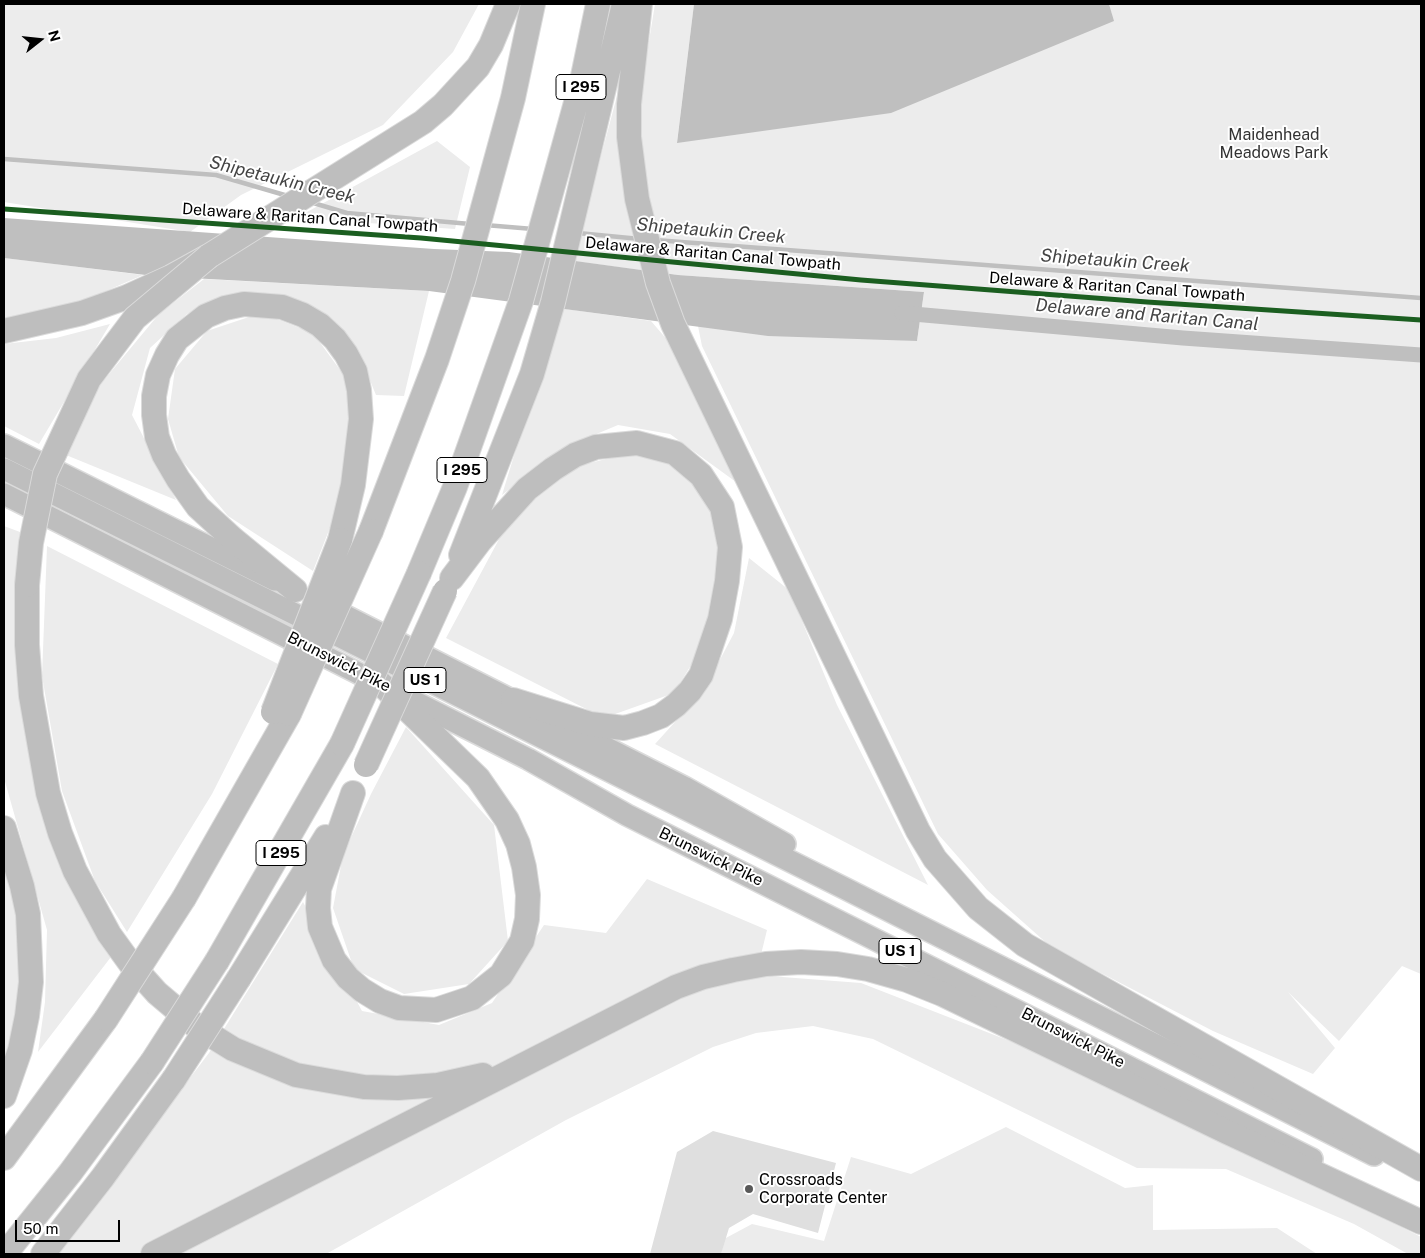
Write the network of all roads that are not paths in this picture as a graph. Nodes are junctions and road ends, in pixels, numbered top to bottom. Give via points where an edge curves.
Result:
1 (508, 4) edge
2 (534, 4) edge
3 (598, 4) edge
4 (624, 4) edge
5 (640, 4) edge
6 (209, 256) junction
7 (4, 330) edge
8 (4, 445) edge
9 (4, 469) edge
10 (4, 494) edge
11 (448, 585) junction
12 (295, 590) junction
13 (380, 683) junction
14 (513, 700) junction
15 (281, 713) junction
16 (353, 793) junction
17 (4, 828) edge
18 (846, 889) junction
19 (534, 1058) junction
20 (4, 1096) edge
21 (4, 1158) edge
22 (1421, 1169) edge
23 (1421, 1178) edge
24 (1421, 1215) edge
25 (1421, 1222) edge
26 (5, 1254) edge
27 (43, 1254) edge
28 (153, 1254) edge

1 - 6 highway via 478,67 423,122
2 - 15 highway, bridge via 497,162 437,359 371,531
3 - 26 highway, I 295, bridge via 582,81 500,365 455,488 342,744 217,961 152,1062
4 - 11 highway via 553,302 532,374
5 - 22 highway via 629,104 632,170 658,283 673,324 918,831 955,885 1025,945
6 - 7 highway, bridge via 171,278 127,297 45,323
6 - 19 highway, bridge via 135,318 89,379 45,474 31,543 27,585 31,696 46,784 75,871 109,934 157,993 196,1026 233,1049 288,1072 330,1083 398,1088 468,1079
8 - 12 highway
9 - 18 highway, Brunswick Pike / US 1
10 - 13 highway, Brunswick Pike / US 1
11 - 14 highway via 480,541 527,489 560,464 596,447 637,444 675,453 701,475 717,498 730,547 720,619 701,675 676,705 661,716 624,728 590,724
11 - 16 highway, bridge
12 - 14 highway
12 - 15 highway, bridge via 198,507 178,479 157,437 154,396 158,375 167,355 177,339 206,316 225,308 244,304 282,307 320,325 346,354 359,390 361,419 353,485 340,540
13 - 16 highway via 448,747 491,794 507,820 522,859 528,895 522,941 501,975 472,998 456,1006 436,1010 399,1008 362,990 334,960 320,927 319,889
13 - 24 highway, Brunswick Pike / US 1 via 528,759 627,815
14 - 18 highway via 736,815 799,853
15 - 21 highway, bridge via 224,829 184,898 106,1019
16 - 27 highway, bridge via 174,1079
17 - 20 highway via 28,914 31,982 20,1050
18 - 23 highway, Brunswick Pike / US 1
19 - 25 highway via 676,987 703,977 766,964 801,962 868,969 942,994
19 - 28 highway

